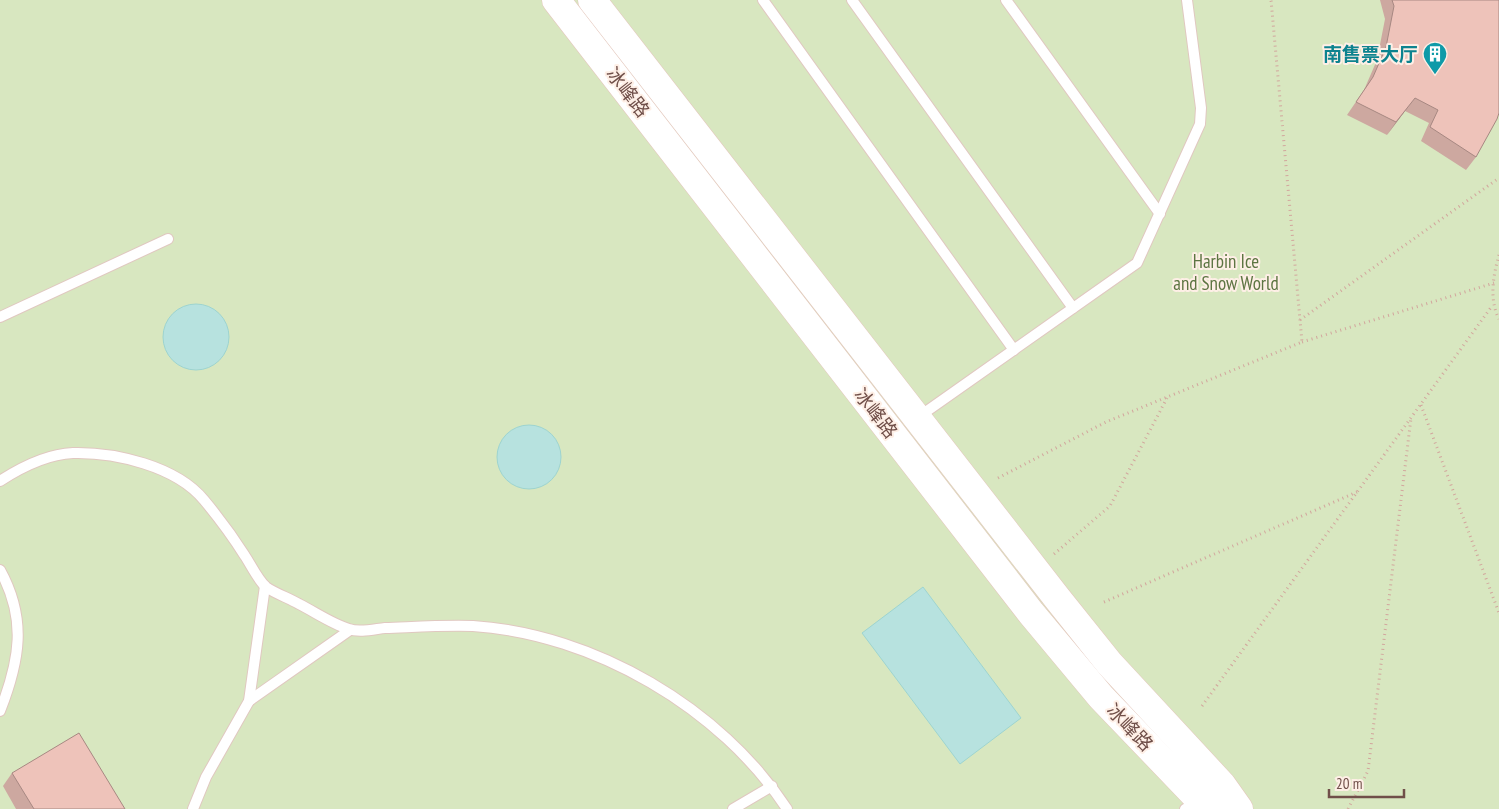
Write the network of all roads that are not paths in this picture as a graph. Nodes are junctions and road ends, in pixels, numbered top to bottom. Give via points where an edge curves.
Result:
1 (556, 0) edge
2 (592, 0) edge
3 (764, 0) edge
4 (852, 0) edge
5 (1006, 0) edge
6 (1187, 0) edge
7 (1160, 214) junction
8 (168, 239) dead end
9 (1073, 308) junction
10 (0, 317) edge
11 (1014, 350) junction
12 (916, 419) junction
13 (0, 481) edge
14 (0, 570) edge
15 (265, 586) junction
16 (350, 630) junction
17 (250, 701) junction
18 (0, 711) edge
19 (772, 786) junction
20 (1207, 798) edge
21 (192, 809) edge
22 (733, 809) edge
23 (787, 809) edge
24 (1239, 809) edge

1 - 20 street, 冰峰路 via 1031,613 1101,697
2 - 12 street, 冰峰路
3 - 11 lane
4 - 9 lane
5 - 7 lane
6 - 7 lane via 1201,108 1200,124
7 - 9 lane via 1136,263
8 - 10 lane
9 - 11 lane
11 - 12 lane
12 - 20 street, 冰峰路 via 1109,663
13 - 15 lane via 43,460 72,453 126,458 154,467 179,479 202,497 230,532
14 - 18 lane via 11,590 19,623 9,688
15 - 16 lane
15 - 17 lane
16 - 17 lane
16 - 19 lane via 474,626 558,642 603,658 654,683 684,704 742,754
17 - 21 lane via 206,777
19 - 22 lane
19 - 23 lane
20 - 24 street, 冰峰路

